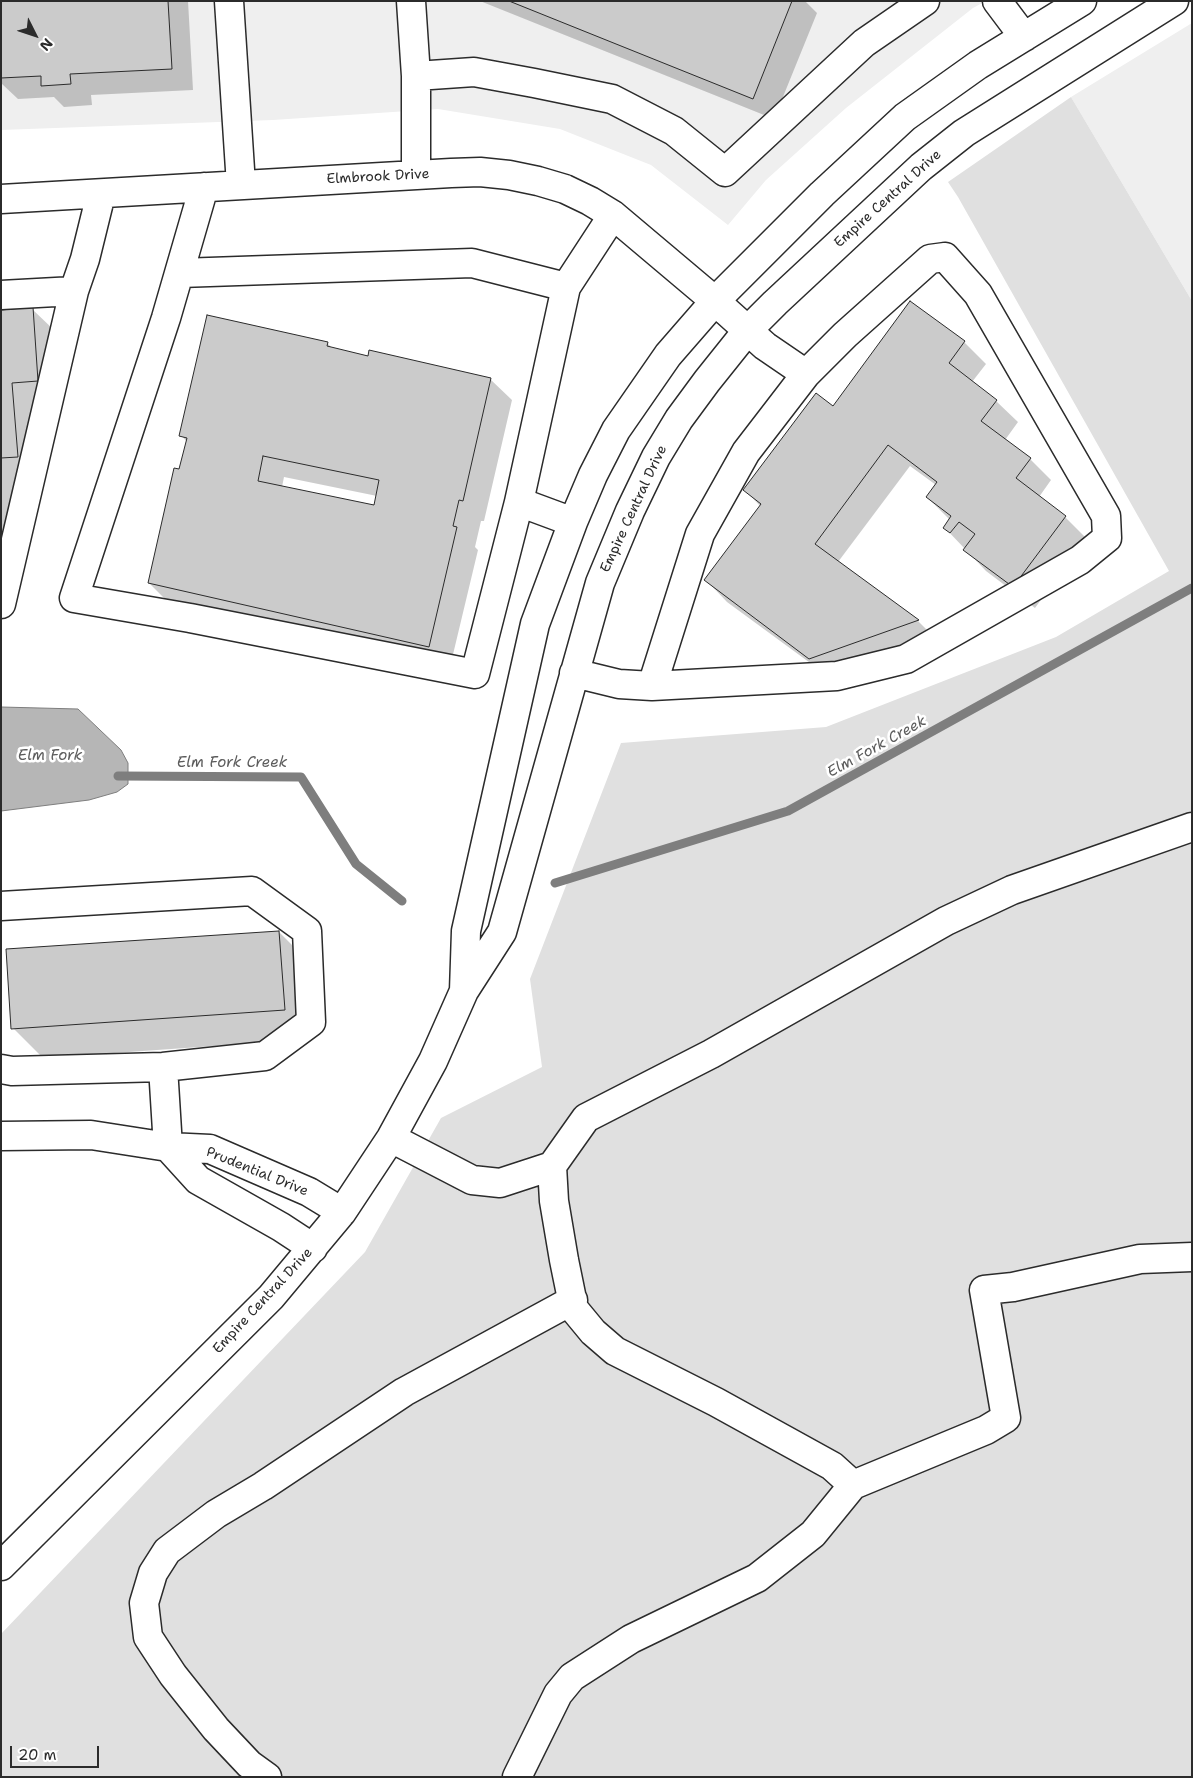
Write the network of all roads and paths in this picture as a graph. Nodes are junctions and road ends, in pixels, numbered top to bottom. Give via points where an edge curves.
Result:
1 (229, 1) edge
2 (411, 1) edge
3 (997, 1) edge
4 (1082, 1) edge
5 (1174, 1) edge
6 (914, 5) edge
7 (1024, 36) junction
8 (416, 76) junction
9 (416, 175) junction
10 (241, 185) junction
11 (204, 187) junction
12 (100, 194) junction
13 (1, 199) edge
14 (613, 215) junction
15 (180, 273) junction
16 (566, 287) junction
17 (74, 291) junction
18 (1, 295) edge
19 (715, 301) junction
20 (747, 331) junction
21 (806, 374) junction
22 (519, 502) junction
23 (572, 522) junction
24 (1, 604) edge
25 (574, 673) junction
26 (652, 686) junction
27 (1192, 827) edge
28 (1, 906) edge
29 (464, 991) junction
30 (163, 1067) junction
31 (1, 1069) edge
32 (1, 1136) edge
33 (391, 1138) junction
34 (168, 1146) junction
35 (552, 1166) junction
36 (342, 1212) junction
37 (313, 1248) junction
38 (1192, 1257) edge
39 (573, 1300) junction
40 (853, 1485) junction
41 (1, 1566) edge
42 (267, 1777) edge
43 (517, 1777) edge

1 - 10 street
2 - 8 street
3 - 7 street
4 - 7 street, Empire Central Drive
5 - 20 street, Empire Central Drive via 964,133 921,167
6 - 8 street via 864,43 725,172 674,131 612,99 474,72
7 - 19 street, Empire Central Drive via 905,117
8 - 9 street
9 - 10 street, Elmbrook Drive
9 - 14 street, Elmbrook Drive via 480,172 509,175 564,190
10 - 11 street, Elmbrook Drive
11 - 12 street, Elmbrook Drive
11 - 15 street
12 - 13 street, Elmbrook Drive
12 - 17 street
14 - 16 street
14 - 19 street, Elmbrook Drive
15 - 16 street via 472,263
15 - 22 street via 74,598 476,674
16 - 22 street
17 - 18 street
17 - 24 street
19 - 20 street, Elmbrook Drive
19 - 23 street, Empire Central Drive via 668,355 616,430
20 - 21 street, Elmbrook Drive
20 - 25 street, Empire Central Drive via 679,419 656,457 600,583
21 - 26 street via 746,452 700,534
21 - 26 street via 930,259 945,257 978,294 1101,507 1106,516 1107,538 1080,560 906,659 837,676
22 - 23 street
23 - 29 street, Empire Central Drive via 536,624 466,931
25 - 26 street via 620,684
25 - 29 street, Empire Central Drive via 502,932
27 - 35 street via 1012,890 946,920 711,1054 586,1118
28 - 30 street via 252,890 306,931 311,1022 266,1056
29 - 33 street, Empire Central Drive via 433,1061
30 - 31 street
30 - 34 street
32 - 34 street, Prudential Drive via 91,1135
33 - 35 street via 472,1180 500,1183
33 - 36 street, Empire Central Drive
34 - 36 street, Prudential Drive via 210,1149 309,1192
34 - 37 street, Prudential Drive via 198,1180
35 - 39 street via 556,1211
36 - 37 street, Empire Central Drive
37 - 41 street, Empire Central Drive via 271,1297
38 - 40 street via 1140,1258 1013,1287 984,1290 1006,1418 986,1430
39 - 40 street via 574,1309 615,1351 832,1466
39 - 42 street via 404,1392 216,1514 167,1552 153,1572 144,1604 148,1637 173,1675 216,1728 249,1764
40 - 43 street via 813,1534 757,1578 631,1639 572,1676 558,1694

